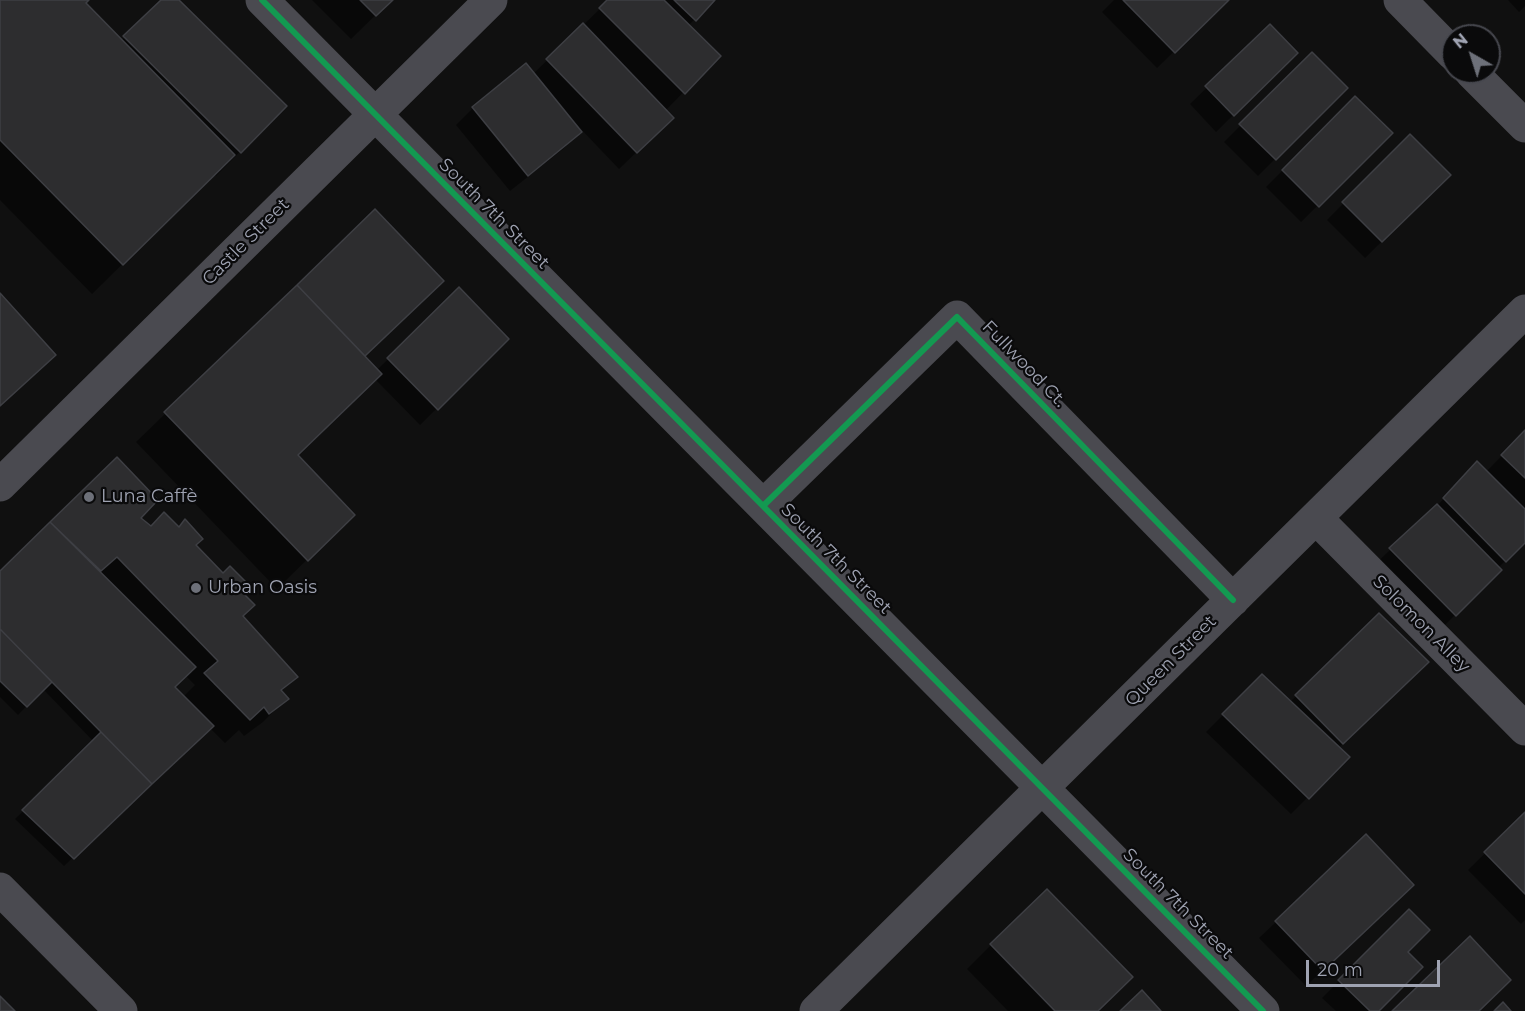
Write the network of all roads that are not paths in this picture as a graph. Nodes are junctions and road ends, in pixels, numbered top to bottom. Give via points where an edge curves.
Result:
1 (262, 0) edge
2 (491, 0) edge
3 (1400, 0) edge
4 (1441, 42) edge
5 (1483, 84) edge
6 (375, 115) junction
7 (1525, 126) edge
8 (1525, 311) edge
9 (0, 485) edge
10 (763, 506) junction
11 (1317, 519) junction
12 (1233, 600) junction
13 (1525, 729) edge
14 (1042, 788) junction
15 (0, 889) edge
16 (121, 1011) edge
17 (816, 1011) edge
18 (1263, 1011) edge

1 - 6 street, South 7th Street
2 - 6 street, Castle Street
3 - 4 street
5 - 7 street
6 - 9 street, Castle Street
6 - 10 street, South 7th Street
8 - 11 street, Queen Street
10 - 12 street, Fullwood Ct. via 957,317
10 - 14 street, South 7th Street
11 - 12 street, Queen Street
11 - 13 street, Solomon Alley
12 - 14 street, Queen Street
14 - 17 street, Queen Street
14 - 18 street, South 7th Street
15 - 16 street

